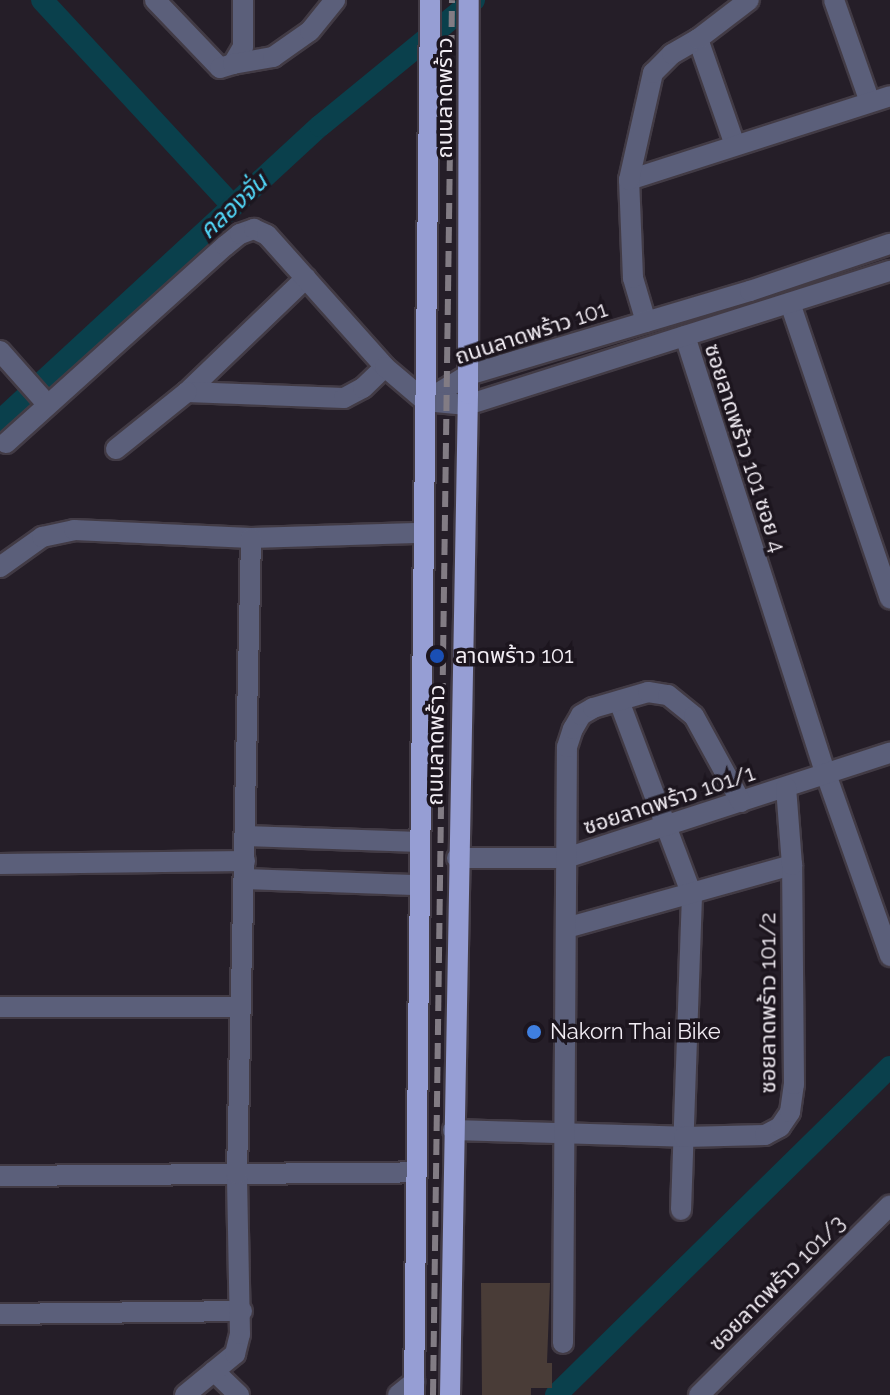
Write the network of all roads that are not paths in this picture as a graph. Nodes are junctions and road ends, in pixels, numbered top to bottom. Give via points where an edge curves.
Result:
1 (155, 0) edge
2 (243, 0) edge
3 (335, 0) edge
4 (469, 0) edge
5 (749, 0) edge
6 (834, 0) edge
7 (430, 8) edge
8 (698, 39) junction
9 (238, 55) junction
10 (880, 99) edge
11 (735, 145) junction
12 (629, 180) junction
13 (890, 244) edge
14 (890, 271) edge
15 (306, 278) junction
16 (790, 303) junction
17 (646, 322) junction
18 (685, 336) junction
19 (0, 351) edge
20 (385, 367) junction
21 (468, 375) junction
22 (187, 392) junction
23 (425, 401) junction
24 (46, 404) junction
25 (467, 405) junction
26 (6, 443) dead end
27 (116, 449) dead end
28 (424, 533) junction
29 (251, 538) junction
30 (0, 567) edge
31 (890, 599) edge
32 (619, 701) junction
33 (890, 753) edge
34 (826, 774) junction
35 (786, 787) junction
36 (741, 802) junction
37 (668, 825) junction
38 (245, 836) junction
39 (420, 842) junction
40 (457, 858) junction
41 (566, 858) junction
42 (0, 864) edge
43 (792, 865) junction
44 (245, 870) junction
45 (420, 885) junction
46 (692, 895) junction
47 (566, 928) junction
48 (890, 956) edge
49 (0, 1007) edge
50 (241, 1007) junction
51 (453, 1130) junction
52 (567, 1131) junction
53 (684, 1137) junction
54 (417, 1172) junction
55 (237, 1174) junction
56 (0, 1176) edge
57 (890, 1205) edge
58 (681, 1210) dead end
59 (242, 1311) junction
60 (0, 1314) edge
61 (563, 1343) dead end
62 (214, 1371) junction
63 (414, 1388) edge
64 (185, 1395) edge
65 (239, 1395) edge
66 (398, 1395) edge
67 (450, 1395) edge
68 (699, 1395) edge

1 - 9 street via 220,68
2 - 9 street
3 - 9 street via 310,31 273,57
4 - 21 main road, ถนนลาดพร้าว
5 - 8 street
6 - 10 street
7 - 23 main road, ถนนลาดพร้าว
8 - 11 street
8 - 12 street via 653,73
10 - 11 street
11 - 12 street
12 - 17 street via 633,278
13 - 17 street, ถนนลาดพร้าว 101
14 - 16 street
15 - 20 street
15 - 22 street
15 - 24 street via 267,235 254,229 240,234
16 - 18 street
16 - 31 street
17 - 21 street, ถนนลาดพร้าว 101
18 - 25 street
18 - 34 street, ซอยลาดพร้าว 101 ซอย 4
19 - 24 street
20 - 22 street via 344,398
20 - 23 street
21 - 23 street, ถนนลาดพร้าว 101
21 - 25 main road, ถนนลาดพร้าว
22 - 27 street
23 - 25 street
23 - 28 main road, ถนนลาดพร้าว
24 - 26 street
25 - 40 main road, ถนนลาดพร้าว
28 - 29 street
28 - 39 main road, ถนนลาดพร้าว
29 - 30 street via 74,530 42,537
29 - 38 street
32 - 36 street via 648,692 682,704 694,716
32 - 37 street
32 - 41 street via 581,715 573,729 567,747
33 - 34 street, ซอยลาดพร้าว 101/1
34 - 35 street, ซอยลาดพร้าว 101/1
34 - 48 street, ซอยลาดพร้าว 101 ซอย 4
35 - 36 street, ซอยลาดพร้าว 101/1
35 - 43 street, ซอยลาดพร้าว 101/2
36 - 37 street, ซอยลาดพร้าว 101/1
37 - 41 street, ซอยลาดพร้าว 101/1
37 - 46 street
38 - 39 street
38 - 44 street
39 - 45 main road, ถนนลาดพร้าว
40 - 41 street, ซอยลาดพร้าว 101/1
40 - 51 main road, ถนนลาดพร้าว
41 - 47 street
42 - 44 street
43 - 46 street
43 - 53 street, ซอยลาดพร้าว 101/2 via 790,1112 780,1127 765,1135
44 - 45 street
44 - 50 street
45 - 54 main road, ถนนลาดพร้าว
46 - 47 street
46 - 53 street
47 - 52 street
49 - 50 street
50 - 55 street
51 - 52 street, ซอยลาดพร้าว 101/2
51 - 67 main road, ถนนลาดพร้าว
52 - 53 street, ซอยลาดพร้าว 101/2
52 - 61 street
53 - 58 street
54 - 55 street
54 - 63 main road, ถนนลาดพร้าว
55 - 56 street
55 - 59 street
57 - 68 street, ซอยลาดพร้าว 101/3
59 - 60 street
59 - 62 street via 235,1354
62 - 64 street
62 - 65 street
63 - 66 street

